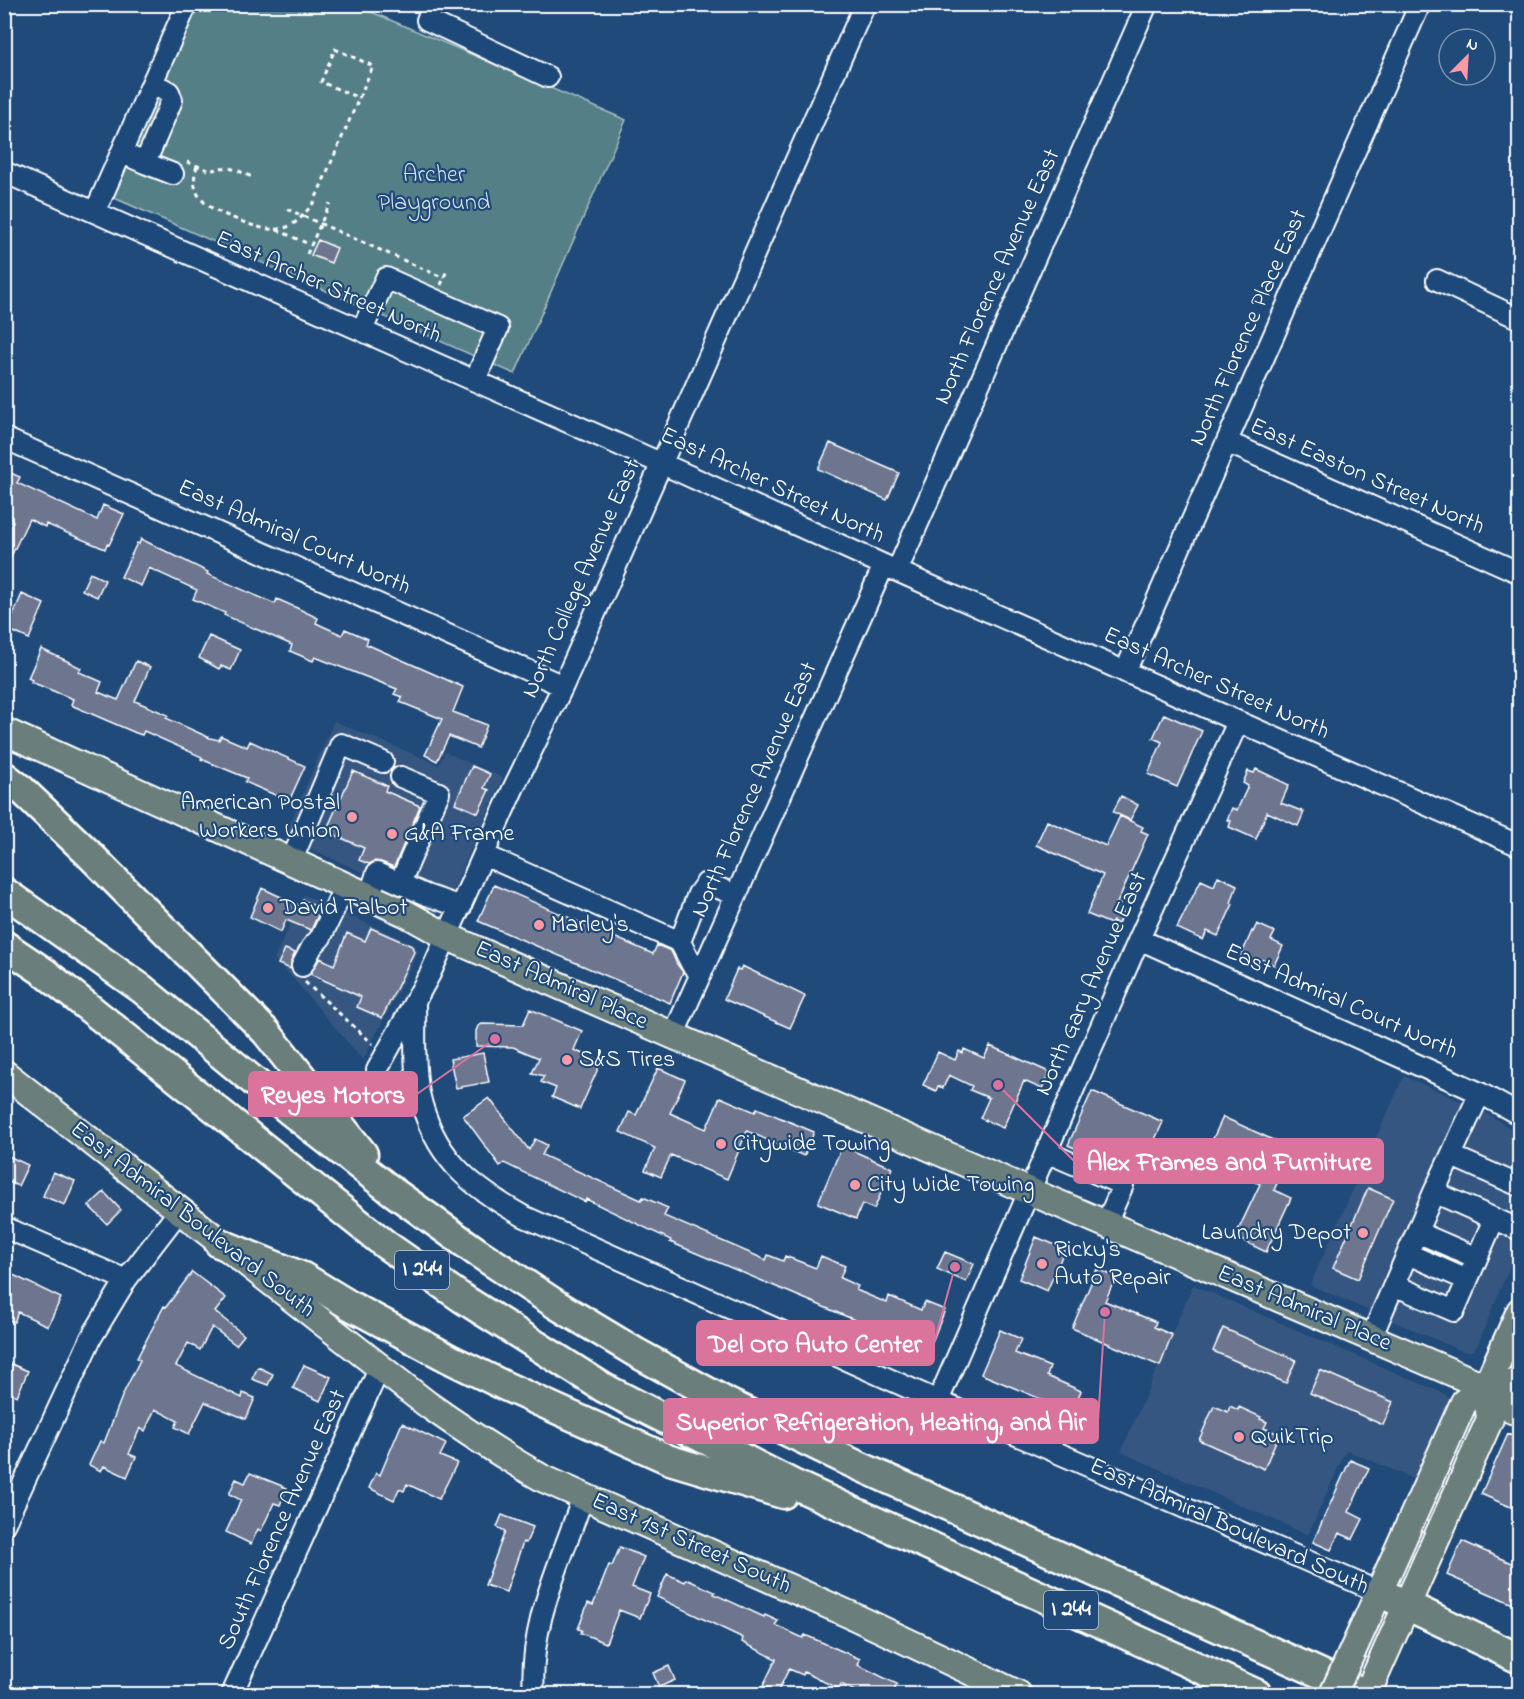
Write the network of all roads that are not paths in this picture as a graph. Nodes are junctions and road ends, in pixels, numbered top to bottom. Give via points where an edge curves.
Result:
1 (187, 4) edge
2 (865, 4) edge
3 (1147, 4) edge
4 (1420, 4) edge
5 (430, 12) edge
6 (548, 77) dead end
7 (153, 83) junction
8 (122, 153) junction
9 (145, 163) junction
10 (4, 172) edge
11 (171, 174) road end
12 (95, 212) junction
13 (1437, 280) dead end
14 (1520, 319) edge
15 (362, 330) junction
16 (475, 380) junction
17 (4, 438) edge
18 (1227, 442) junction
19 (662, 464) junction
20 (890, 568) junction
21 (1520, 573) edge
22 (1125, 672) junction
23 (563, 686) junction
24 (1238, 722) junction
25 (4, 731) edge
26 (383, 762) dead end
27 (4, 776) edge
28 (401, 777) dead end
29 (1520, 846) edge
30 (484, 855) junction
31 (291, 862) junction
32 (345, 886) junction
33 (4, 892) edge
34 (406, 895) junction
35 (736, 895) junction
36 (461, 907) junction
37 (448, 937) junction
38 (1139, 939) junction
39 (680, 942) junction
40 (4, 945) edge
41 (303, 966) road end
42 (701, 974) junction
43 (415, 1005) junction
44 (673, 1036) junction
45 (381, 1062) road end
46 (4, 1073) edge
47 (1480, 1093) junction
48 (1520, 1115) edge
49 (1046, 1152) junction
50 (1452, 1156) junction
51 (1520, 1186) edge
52 (392, 1191) junction
53 (1029, 1191) junction
54 (1434, 1192) junction
55 (179, 1211) junction
56 (1494, 1219) junction
57 (1107, 1224) junction
58 (4, 1227) edge
59 (1520, 1230) edge
60 (1417, 1232) junction
61 (219, 1243) junction
62 (1407, 1254) junction
63 (1477, 1258) junction
64 (126, 1280) junction
65 (1467, 1280) junction
66 (1394, 1285) junction
67 (1517, 1325) edge
68 (1371, 1338) junction
69 (380, 1367) junction
70 (1520, 1382) edge
71 (1486, 1386) junction
72 (939, 1401) junction
73 (1520, 1413) edge
74 (583, 1496) junction
75 (886, 1525) junction
76 (4, 1526) edge
77 (1379, 1592) junction
78 (1407, 1605) junction
79 (1520, 1659) edge
80 (232, 1695) edge
81 (534, 1695) edge
82 (1018, 1695) edge
83 (1257, 1695) edge
84 (1333, 1695) edge
85 (1366, 1695) edge

1 - 7 street
2 - 19 street, North College Avenue East
3 - 20 street, North Florence Avenue East
4 - 18 street, North Florence Place East
5 - 6 street
7 - 8 street
7 - 9 street via 169,92 172,100
8 - 9 street
8 - 12 street
9 - 11 street
10 - 12 street, East Archer Street North
12 - 15 street, East Archer Street North
13 - 14 street
15 - 16 street, East Archer Street North
15 - 16 street via 386,278 445,304 498,328
16 - 19 street, East Archer Street North
17 - 23 street, East Admiral Court North
18 - 21 street, East Easton Street North
18 - 22 street, North Florence Place East
19 - 20 street, East Archer Street North
19 - 23 street, North College Avenue East
20 - 22 street, East Archer Street North
20 - 35 street, North Florence Avenue East
22 - 24 street, East Archer Street North
23 - 30 street, North College Avenue East
24 - 29 street, East Archer Street North
24 - 38 street, North Gary Avenue East
25 - 31 main road, East Admiral Place
26 - 31 street via 341,744
27 - 52 highway via 88,853 266,1032
28 - 34 street via 439,793
30 - 36 street, North College Avenue East
30 - 39 street
31 - 32 main road, East Admiral Place
32 - 34 main road, East Admiral Place via 369,897
32 - 41 street
33 - 52 highway, I 244 via 142,989
34 - 36 street
34 - 37 main road, East Admiral Place
35 - 39 street via 706,883
35 - 42 street, North Florence Avenue East
36 - 37 street, North College Avenue East
37 - 43 street, North College Avenue East
37 - 44 main road, East Admiral Place
38 - 47 street, East Admiral Court North
38 - 49 street, North Gary Avenue East
39 - 42 street via 692,966
40 - 75 highway, I 244 via 44,972 386,1245 462,1298 604,1388 743,1460
42 - 44 street, North Florence Avenue East
43 - 45 street, North College Avenue East
43 - 72 street, East Admiral Boulevard South via 419,1092 429,1125 459,1171 490,1198
44 - 53 main road, East Admiral Place
46 - 55 main road, East Admiral Boulevard South
47 - 48 street, East Admiral Court North
47 - 50 street
49 - 53 street, North Gary Avenue East
49 - 57 street via 1123,1185
50 - 51 street
50 - 54 street
52 - 85 highway, I 244 via 557,1305 726,1402
53 - 57 main road, East Admiral Place
53 - 72 street, North Gary Avenue East
54 - 56 street
54 - 60 street
55 - 61 main road, East Admiral Boulevard South
55 - 64 street
56 - 59 street
56 - 63 street
57 - 68 main road, East Admiral Place
58 - 64 street
60 - 62 street
60 - 63 street
61 - 69 main road, East Admiral Boulevard South
61 - 75 highway via 303,1276 450,1359 670,1460
62 - 65 street
62 - 66 street
63 - 65 street
64 - 76 street via 71,1378
65 - 66 street via 1454,1311
66 - 68 street
67 - 71 main road
68 - 71 main road, East Admiral Place
69 - 74 main road, East 1st Street South via 473,1437 542,1478
69 - 80 street, South Florence Avenue East
70 - 71 main road
71 - 73 main road
71 - 77 main road via 1464,1402
71 - 78 main road via 1490,1419
72 - 77 street, East Admiral Boulevard South
74 - 81 street via 536,1635
74 - 82 main road, East 1st Street South via 853,1616
75 - 83 highway, I 244
77 - 78 highway
77 - 84 main road, bridge
78 - 79 highway
78 - 85 main road

